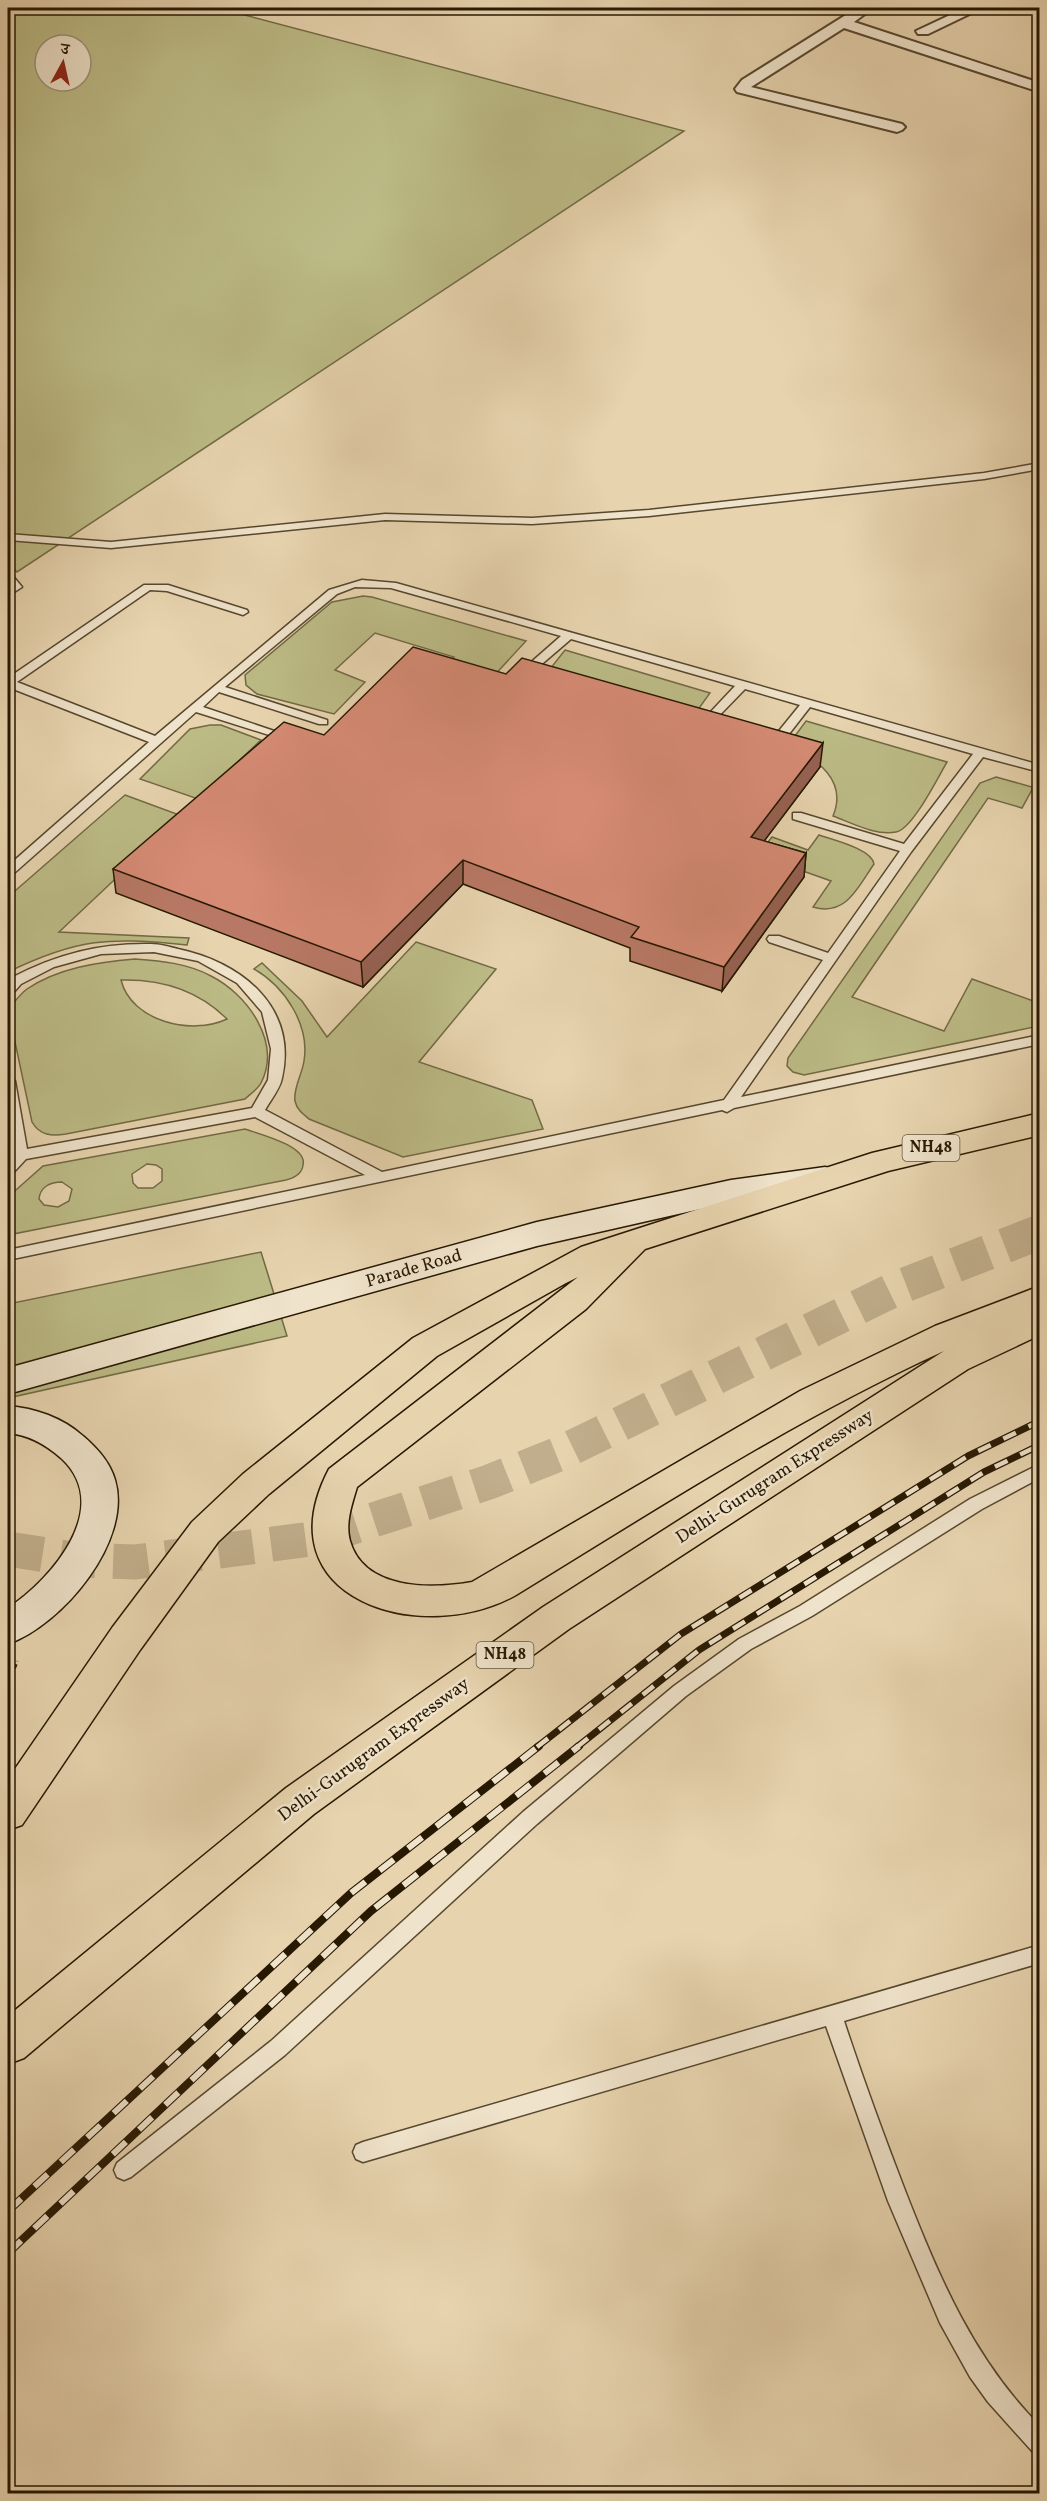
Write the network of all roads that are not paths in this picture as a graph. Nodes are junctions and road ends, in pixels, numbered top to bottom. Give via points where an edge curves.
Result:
1 (975, 8) edge
2 (862, 11) edge
3 (843, 23) junction
4 (944, 38) dead end
5 (1040, 87) edge
6 (897, 127) dead end
7 (1040, 466) edge
8 (8, 537) edge
9 (8, 577) edge
10 (8, 593) edge
11 (243, 612) dead end
12 (569, 634) junction
13 (532, 667) edge
14 (8, 683) edge
15 (744, 683) junction
16 (217, 688) junction
17 (807, 704) junction
18 (195, 708) junction
19 (709, 720) edge
20 (323, 722) dead end
21 (778, 740) edge
22 (157, 741) junction
23 (303, 742) edge
24 (980, 753) junction
25 (1040, 769) edge
26 (797, 816) dead end
27 (907, 849) junction
28 (8, 872) edge
29 (774, 939) dead end
30 (831, 958) junction
31 (8, 990) edge
32 (1040, 1039) edge
33 (8, 1081) edge
34 (727, 1107) junction
35 (257, 1112) junction
36 (1040, 1124) edge
37 (21, 1155) junction
38 (8, 1169) edge
39 (382, 1178) junction
40 (825, 1178) junction
41 (638, 1239) junction
42 (8, 1255) edge
43 (1040, 1298) edge
44 (1040, 1320) edge
45 (8, 1381) edge
46 (8, 1420) edge
47 (1040, 1470) edge
48 (8, 1628) edge
49 (8, 1812) edge
50 (1040, 1954) edge
51 (832, 2016) junction
52 (8, 2043) edge
53 (363, 2152) dead end
54 (124, 2170) dead end
55 (1040, 2443) edge

1 - 4 street via 918,29
2 - 3 street
3 - 5 street
3 - 6 street via 742,89
7 - 8 lane via 984,476 649,513 532,521 385,517 111,545
9 - 10 lane via 16,586
11 - 14 lane via 168,588 148,587
12 - 13 lane
12 - 15 lane
12 - 16 lane via 392,585 347,584
14 - 22 lane
15 - 17 lane
15 - 19 lane
16 - 18 lane
16 - 20 lane
17 - 21 lane
17 - 24 lane
18 - 22 lane
18 - 23 lane
22 - 28 lane
24 - 25 lane
24 - 27 lane
26 - 27 lane
27 - 30 lane
29 - 30 lane
30 - 34 lane
31 - 35 lane via 16,981 49,964 101,950 154,948 202,958 242,980 268,1011 278,1049 275,1080
32 - 34 lane
33 - 37 lane
34 - 39 lane
35 - 37 lane
35 - 39 lane
36 - 40 highway, NH48 via 943,1145
37 - 38 lane
39 - 42 lane
40 - 41 highway, NH48
40 - 45 street, Parade Road via 709,1195 537,1234
41 - 43 highway via 574,1300 342,1479 332,1501 328,1526 331,1545 339,1562 359,1582 385,1596 405,1601 436,1603 472,1598 808,1402 952,1331
41 - 49 highway, NH48 via 555,1274 425,1347 256,1484 205,1532 126,1639
44 - 52 highway, Delhi-Gurugram Expressway / NH48 via 956,1360 556,1618 300,1801
46 - 48 street via 40,1426 66,1441 88,1463 98,1484 98,1511 78,1562 45,1602
47 - 54 lane via 976,1503 806,1611 745,1644 680,1691 539,1810 278,2048
50 - 51 lane
51 - 53 lane
51 - 55 lane via 876,2146 944,2311 976,2370 1020,2425

